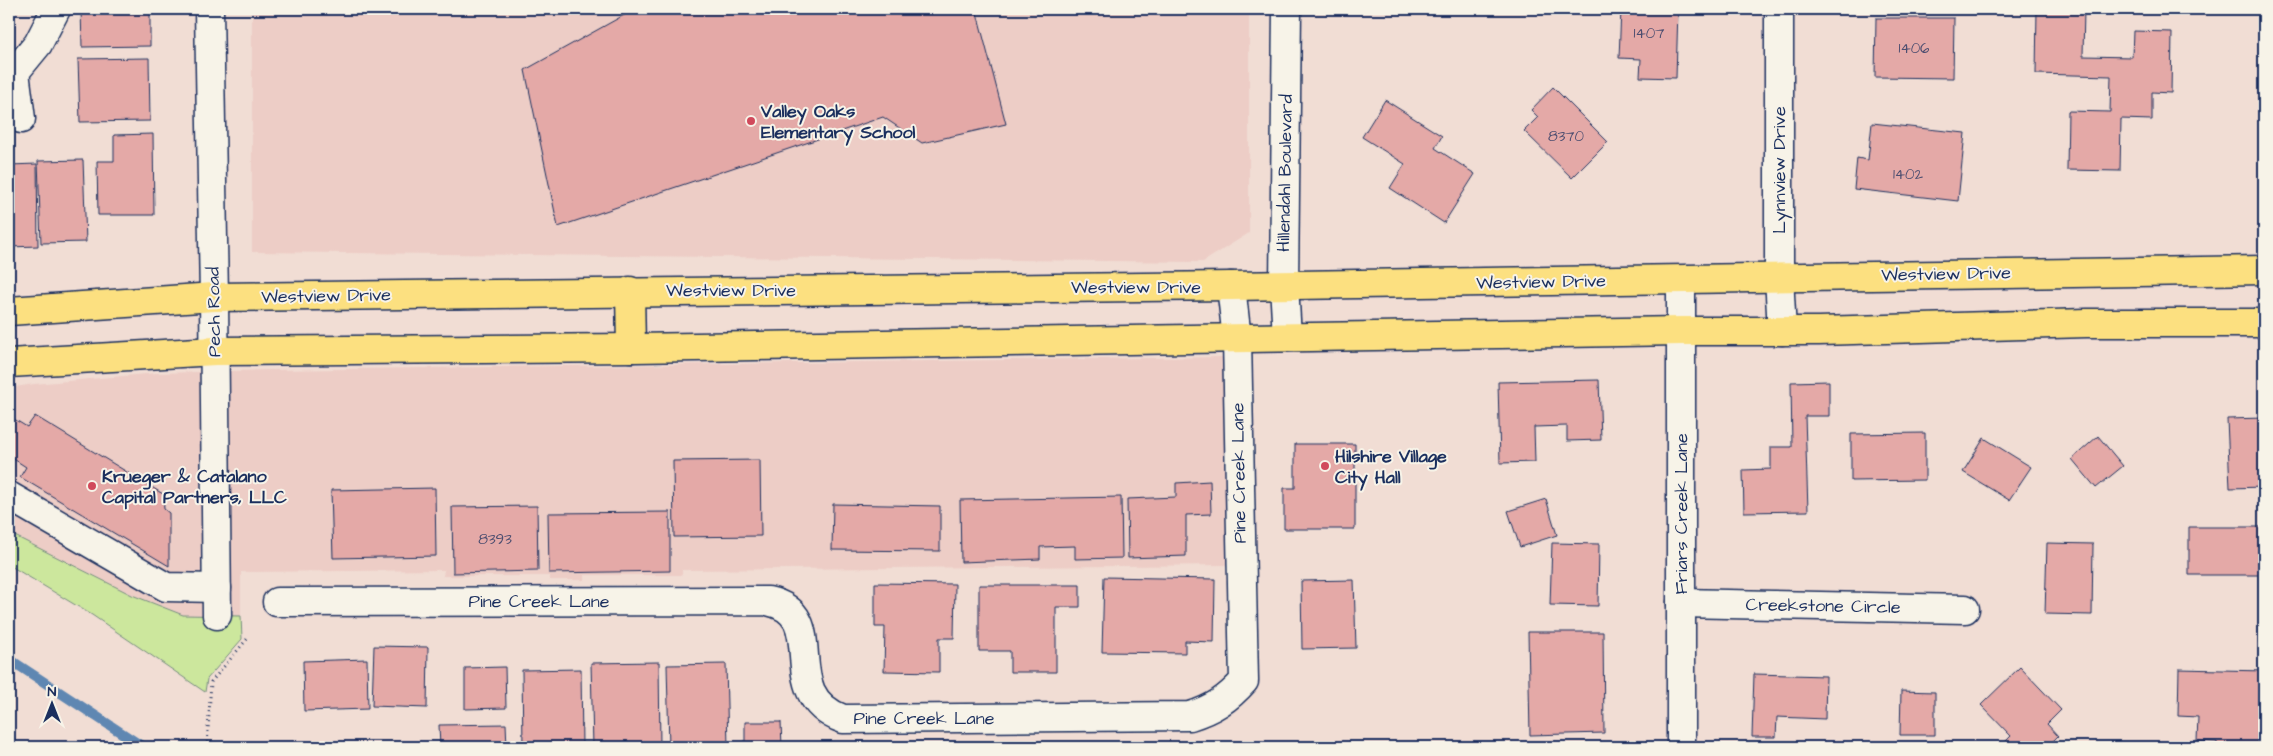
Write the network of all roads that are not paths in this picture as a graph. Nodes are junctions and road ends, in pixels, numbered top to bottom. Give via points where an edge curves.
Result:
1 (56, 9) edge
2 (209, 9) edge
3 (1288, 9) edge
4 (1779, 9) edge
5 (12, 70) edge
6 (21, 120) dead end
7 (2264, 270) edge
8 (1779, 277) junction
9 (1681, 280) junction
10 (1284, 285) junction
11 (1231, 286) junction
12 (630, 291) junction
13 (214, 297) junction
14 (9, 312) edge
15 (2264, 323) edge
16 (1681, 331) junction
17 (1782, 331) junction
18 (1287, 337) junction
19 (1236, 339) junction
20 (631, 348) junction
21 (215, 351) junction
22 (9, 362) edge
23 (9, 496) edge
24 (277, 602) dead end
25 (1681, 603) junction
26 (1965, 609) dead end
27 (1680, 747) edge

1 - 5 street via 38,44
2 - 13 street, Pech Road
3 - 10 street, Hillendahl Boulevard
4 - 8 street, Lynnview Drive
5 - 6 street
7 - 8 main road, Westview Drive
8 - 9 main road, Westview Drive
8 - 17 street, Lynnview Drive
9 - 10 main road, Westview Drive
9 - 16 street, Friars Creek Lane
10 - 11 main road, Westview Drive
10 - 18 street, Hillendahl Boulevard
11 - 12 main road, Westview Drive
11 - 19 street, Pine Creek Lane
12 - 13 main road, Westview Drive
12 - 20 main road
13 - 14 main road, Westview Drive
13 - 21 street, Pech Road
15 - 17 main road via 2087,323
16 - 17 main road
16 - 18 main road
16 - 25 street, Friars Creek Lane
18 - 19 main road
19 - 20 main road
19 - 24 street, Pine Creek Lane via 1244,681 1223,702 1190,716 843,719 828,713 815,701 807,687 802,638 791,610 780,603 768,601
20 - 21 main road
21 - 22 main road
21 - 23 street, Pech Road via 217,602 166,587
25 - 26 street, Creekstone Circle
25 - 27 street, Friars Creek Lane

